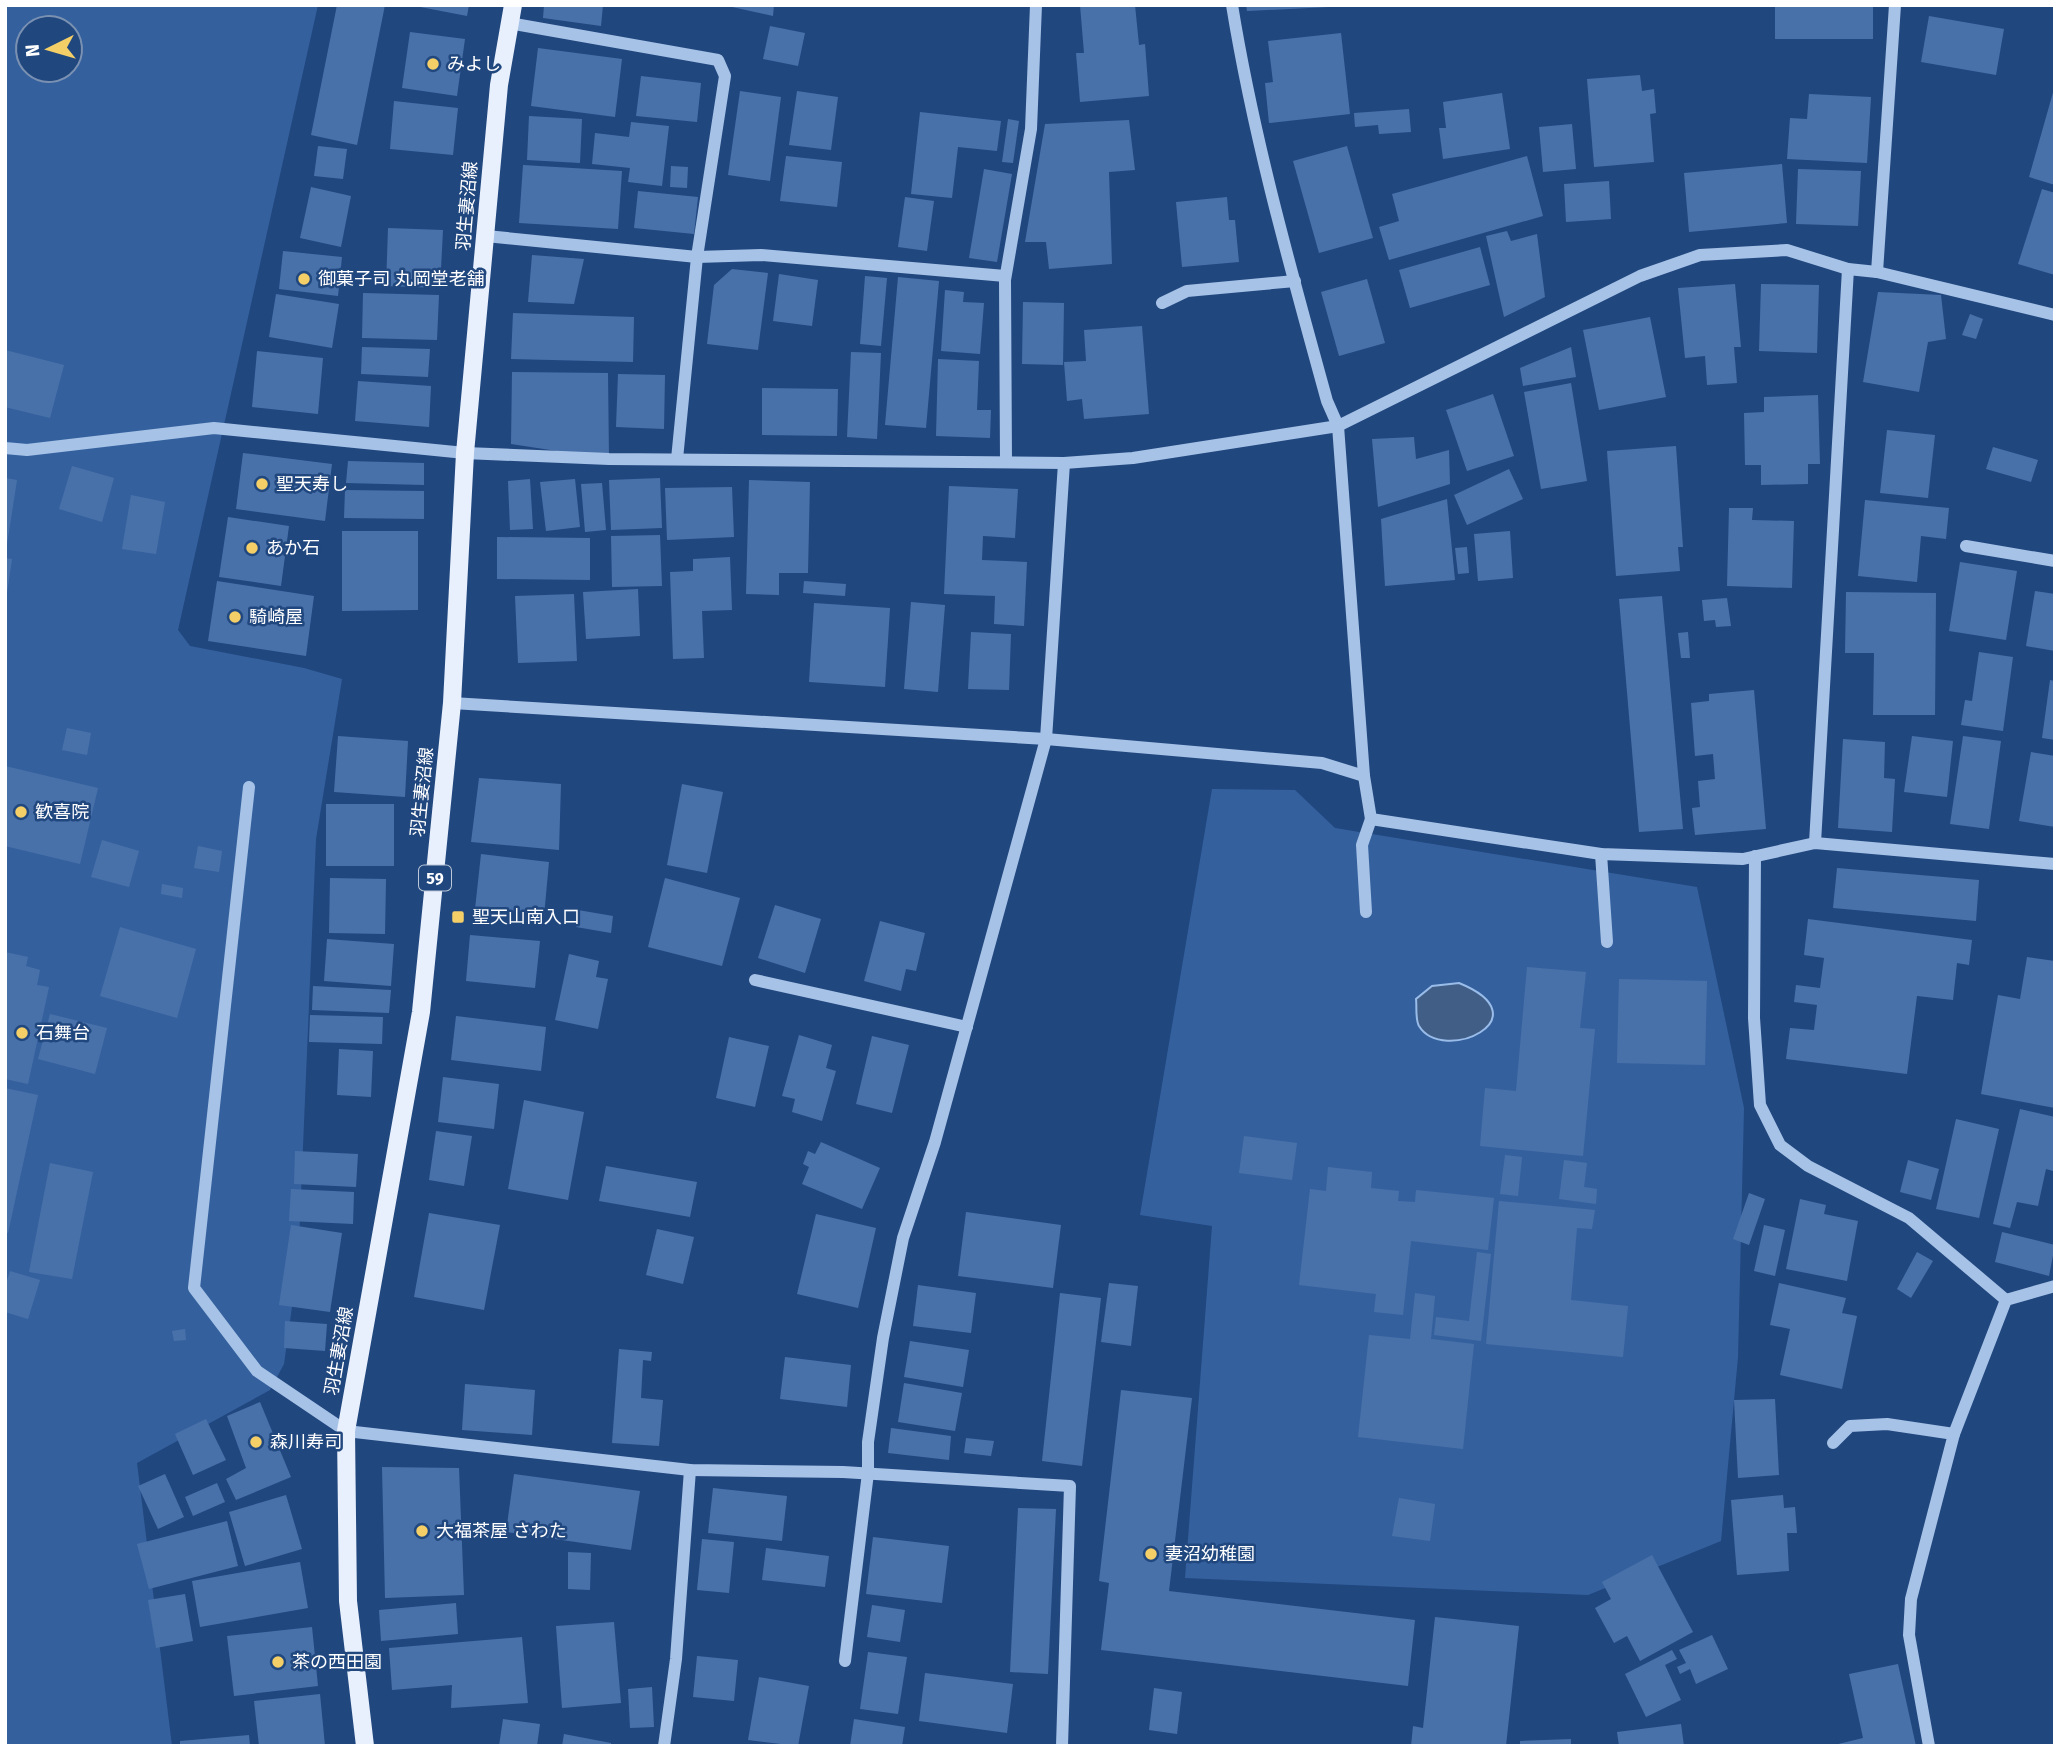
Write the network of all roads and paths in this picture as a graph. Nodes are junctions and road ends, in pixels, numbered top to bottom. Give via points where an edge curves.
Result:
1 (1036, 5) edge
2 (1232, 5) edge
3 (1895, 5) edge
4 (511, 14) edge
5 (485, 236) junction
6 (697, 257) junction
7 (1848, 269) junction
8 (1877, 272) junction
9 (1005, 276) junction
10 (1294, 281) junction
11 (1162, 303) dead end
12 (2055, 315) edge
13 (1338, 426) junction
14 (5, 448) edge
15 (464, 453) junction
16 (677, 459) junction
17 (1006, 462) junction
18 (1064, 463) junction
19 (1966, 546) dead end
20 (2055, 561) edge
21 (452, 703) junction
22 (1046, 739) junction
23 (1364, 776) junction
24 (248, 787) dead end
25 (1371, 819) junction
26 (1815, 843) junction
27 (1601, 854) junction
28 (1755, 856) junction
29 (2055, 864) edge
30 (1366, 912) dead end
31 (1606, 942) dead end
32 (755, 980) dead end
33 (967, 1027) junction
34 (2055, 1286) edge
35 (2006, 1300) junction
36 (346, 1432) junction
37 (1954, 1434) junction
38 (1833, 1443) dead end
39 (690, 1470) junction
40 (868, 1473) junction
41 (845, 1661) dead end
42 (365, 1746) edge
43 (664, 1746) edge
44 (1062, 1746) edge
45 (1929, 1746) edge

1 - 9 street via 1031,129
2 - 10 street via 1247,99
3 - 8 street
4 - 5 main road, 羽生妻沼線 / 59 via 499,85
4 - 6 street via 718,60 725,76
5 - 6 street
5 - 15 main road, 羽生妻沼線 / 59
6 - 9 street via 761,255
6 - 16 street
7 - 8 street
7 - 13 street via 1787,250 1700,255 1640,276
7 - 26 street
8 - 12 street
9 - 17 street
10 - 11 street via 1188,291
10 - 13 street
13 - 18 street via 1133,458
13 - 23 street
14 - 15 street via 27,450 214,428
15 - 16 street
15 - 21 main road, 羽生妻沼線 / 59
16 - 17 street
17 - 18 street
18 - 22 street
19 - 20 street
21 - 22 street
21 - 36 main road, 羽生妻沼線 / 59 via 421,1012
22 - 23 street via 1322,764
22 - 33 street
23 - 25 street
24 - 36 street via 194,1288 257,1371
25 - 27 street
25 - 30 street via 1362,845
26 - 28 street
26 - 29 street
27 - 28 street
27 - 31 street
28 - 35 street via 1754,1018 1760,1105 1780,1145 1808,1166 1909,1218
32 - 33 street
33 - 40 street via 903,1238 883,1338
34 - 35 street
35 - 37 street
36 - 39 street
36 - 42 main road, 羽生妻沼線 / 59 via 348,1601
37 - 38 street via 1887,1424 1850,1426
37 - 45 street via 1911,1599 1909,1635
39 - 40 street
39 - 43 street via 679,1634
40 - 41 street
40 - 44 street via 1070,1486

